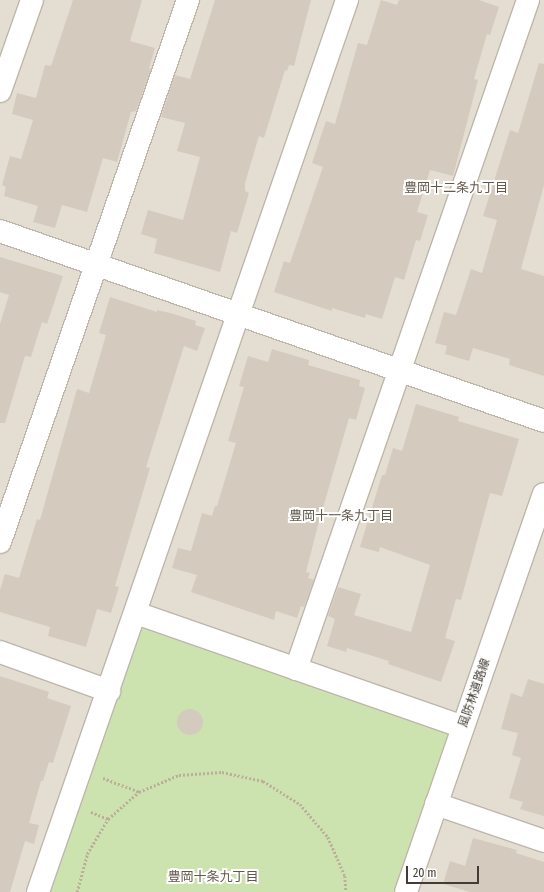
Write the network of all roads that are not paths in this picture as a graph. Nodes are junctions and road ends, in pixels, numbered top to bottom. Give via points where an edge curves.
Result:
1 (32, 0) edge
2 (188, 0) edge
3 (347, 0) edge
4 (528, 0) edge
5 (540, 0) edge
6 (544, 1) edge
7 (0, 91) edge
8 (0, 231) edge
9 (94, 265) junction
10 (237, 315) junction
11 (399, 372) junction
12 (544, 421) edge
13 (544, 494) edge
14 (0, 542) edge
15 (136, 613) junction
16 (0, 652) edge
17 (296, 669) junction
18 (108, 691) junction
19 (463, 727) junction
20 (436, 804) junction
21 (544, 841) edge
22 (38, 892) edge
23 (406, 892) edge

1 - 7 street
2 - 9 street
3 - 10 street
4 - 11 street
5 - 6 street
8 - 9 street
9 - 10 street
9 - 14 street
10 - 11 street
10 - 15 street
11 - 12 street
11 - 17 street
13 - 19 street, 風防林道路線
15 - 17 street
15 - 18 street
16 - 18 street
17 - 19 street
18 - 22 street
19 - 20 street, 風防林道路線
20 - 21 street
20 - 23 street, 風防林道路線

